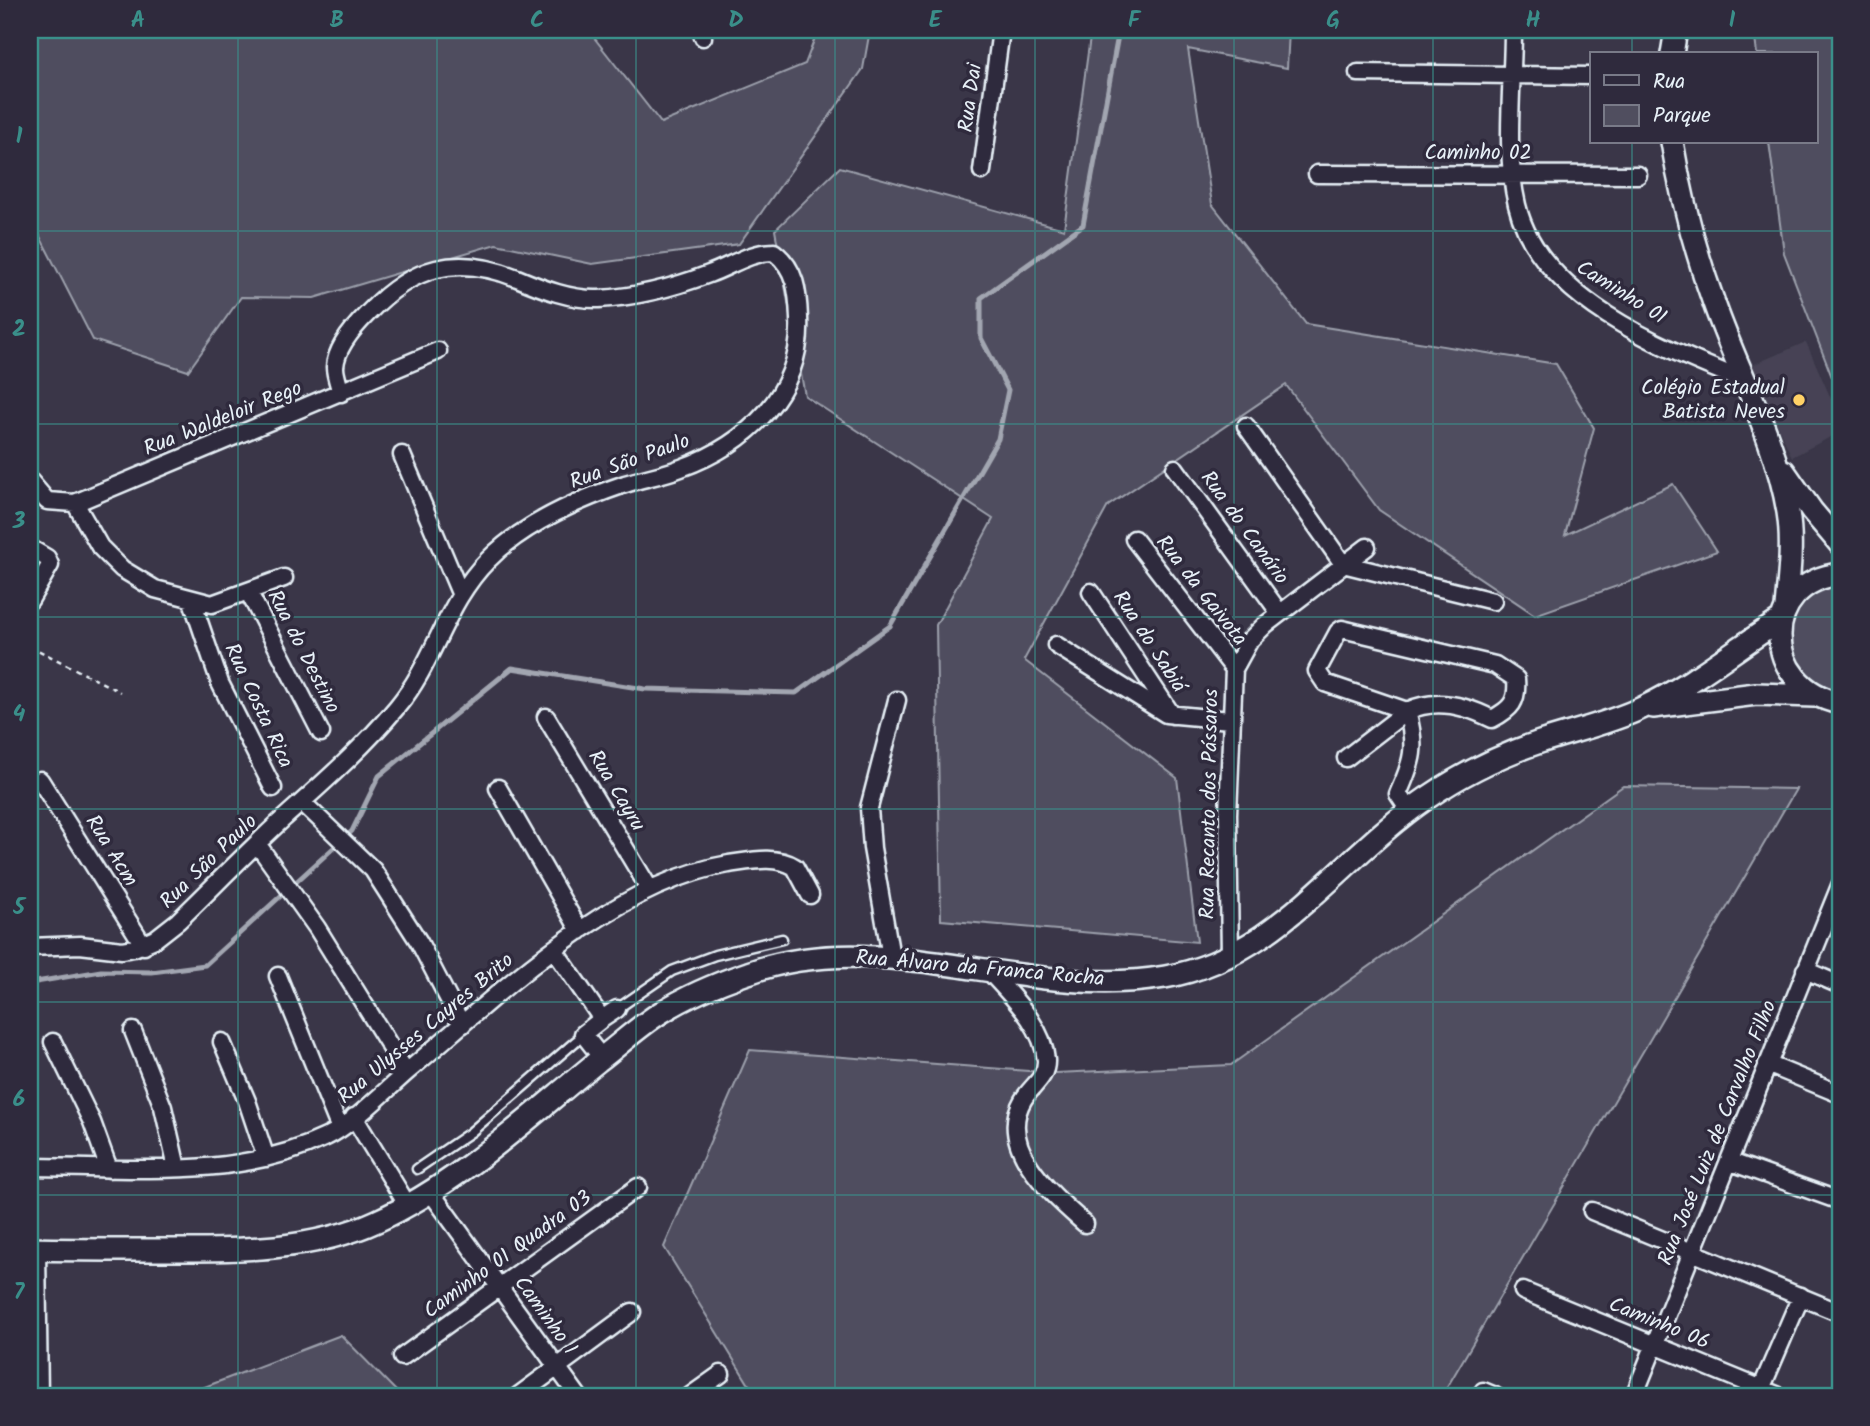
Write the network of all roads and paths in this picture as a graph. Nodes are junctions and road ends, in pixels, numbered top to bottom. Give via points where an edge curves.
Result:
1 (1001, 30) edge
2 (1513, 30) edge
3 (1676, 30) edge
4 (1672, 52) edge
5 (1357, 73) dead end
6 (1513, 74) junction
7 (1590, 76) edge
8 (1672, 144) edge
9 (982, 171) dead end
10 (1317, 174) dead end
11 (1514, 174) junction
12 (1638, 175) dead end
13 (438, 351) dead end
14 (1745, 381) junction
15 (341, 393) junction
16 (1246, 426) dead end
17 (401, 455) dead end
18 (1774, 455) junction
19 (1175, 468) dead end
20 (30, 481) edge
21 (75, 503) junction
22 (1134, 539) dead end
23 (1840, 544) edge
24 (1367, 547) dead end
25 (30, 548) edge
26 (1343, 564) junction
27 (1840, 574) edge
28 (284, 578) dead end
29 (248, 591) junction
30 (1091, 592) dead end
31 (460, 593) junction
32 (30, 600) edge
33 (192, 601) junction
34 (1493, 601) dead end
35 (1279, 612) junction
36 (1784, 613) junction
37 (1056, 645) dead end
38 (30, 646) edge
39 (1234, 669) junction
40 (120, 692) dead end
41 (1814, 696) junction
42 (897, 700) dead end
43 (1840, 703) edge
44 (1640, 709) junction
45 (1407, 711) junction
46 (1172, 715) junction
47 (546, 716) dead end
48 (1230, 720) junction
49 (321, 733) dead end
50 (1346, 758) dead end
51 (40, 780) dead end
52 (272, 788) dead end
53 (498, 788) dead end
54 (303, 803) junction
55 (1410, 812) junction
56 (258, 845) junction
57 (1840, 886) edge
58 (649, 888) junction
59 (810, 895) dead end
60 (580, 931) junction
61 (782, 939) dead end
62 (144, 946) junction
63 (30, 947) edge
64 (555, 951) junction
65 (1230, 956) junction
66 (891, 957) junction
67 (1805, 970) junction
68 (989, 971) junction
69 (278, 976) dead end
70 (1840, 985) edge
71 (617, 1009) joint
72 (602, 1019) junction
73 (462, 1025) junction
74 (133, 1031) dead end
75 (579, 1037) junction
76 (53, 1042) dead end
77 (222, 1042) dead end
78 (602, 1059) junction
79 (1767, 1065) junction
80 (406, 1072) junction
81 (1840, 1094) edge
82 (354, 1117) junction
83 (340, 1129) junction
84 (265, 1158) junction
85 (1731, 1162) junction
86 (30, 1167) edge
87 (177, 1168) junction
88 (109, 1169) junction
89 (417, 1169) dead end
90 (638, 1187) dead end
91 (430, 1191) junction
92 (1840, 1202) edge
93 (408, 1206) junction
94 (1592, 1211) dead end
95 (1086, 1224) dead end
96 (33, 1249) edge
97 (1693, 1253) junction
98 (498, 1287) junction
99 (1523, 1291) dead end
100 (1801, 1296) junction
101 (632, 1312) dead end
102 (1840, 1313) edge
103 (1655, 1345) junction
104 (402, 1357) dead end
105 (557, 1367) junction
106 (722, 1374) dead end
107 (1760, 1393) edge
108 (39, 1396) edge
109 (518, 1396) edge
110 (578, 1396) edge
111 (690, 1396) edge
112 (1634, 1396) edge
113 (1779, 1396) edge

1 - 9 street, Rua Dai
2 - 6 street, Caminho 01
3 - 4 main road
5 - 6 street
6 - 7 street
6 - 11 street, Caminho 01
8 - 14 main road via 1714,305
10 - 11 street, Caminho 02
11 - 12 street, Caminho 02
11 - 14 street, Caminho 01 via 1525,228 1543,261 1567,287 1676,351
13 - 15 street, Rua Waldeloir Rego
14 - 18 main road
15 - 21 street, Rua Waldeloir Rego
15 - 31 street, Rua São Paulo via 335,367 346,339 383,297 437,268 484,267 549,290 598,299 661,289 761,252 774,252 793,272 799,323 795,368 776,400 748,432 682,468 575,503 489,558
16 - 26 street
17 - 31 street
18 - 23 main road
18 - 36 main road via 1790,529
19 - 35 street, Rua do Canário
20 - 21 street via 47,501
21 - 33 street via 100,547 122,569 148,586
22 - 39 street, Rua da Gaivota
24 - 26 street, Rua Recanto dos Pássaros
25 - 32 street via 47,558 49,569
26 - 34 street
26 - 35 street, Rua Recanto dos Pássaros
27 - 36 main road, Rua Álvaro da Franca Rocha via 1818,578 1803,588
28 - 29 street
29 - 33 street via 212,604
29 - 49 street, Rua do Destino
30 - 46 street, Rua do Sabiá
31 - 54 street, Rua São Paulo via 414,684
33 - 52 street, Rua Costa Rica via 220,683
35 - 39 street, Rua Recanto dos Pássaros via 1250,640
36 - 41 main road via 1779,641 1784,663
36 - 44 main road, Rua Álvaro da Franca Rocha via 1712,669
37 - 46 street
38 - 40 path
39 - 48 street, Rua Recanto dos Pássaros
41 - 43 main road, Rua Álvaro da Franca Rocha
41 - 44 main road, Rua Álvaro da Franca Rocha via 1756,694
42 - 66 street via 869,808
44 - 55 main road, Rua Álvaro da Franca Rocha via 1494,760
45 - 45 street via 1445,704 1492,719 1509,710 1517,693 1516,679 1495,666 1342,629 1338,632 1317,671 1325,682
45 - 50 street
45 - 55 street via 1414,738 1412,764 1398,794
46 - 48 street
47 - 58 street, Rua Cayru
48 - 65 street, Rua Recanto dos Pássaros
51 - 62 street, Rua Acm
53 - 60 street
54 - 56 street, Rua São Paulo
54 - 73 street via 373,870
55 - 65 main road, Rua Álvaro da Franca Rocha via 1282,923
56 - 62 street, Rua São Paulo via 178,921
56 - 80 street
57 - 67 street, Rua José Luiz de Carvalho Filho
58 - 59 street, Rua Ulysses Cayres Brito via 695,871 776,859 795,867
58 - 60 street, Rua Ulysses Cayres Brito
60 - 64 street, Rua Ulysses Cayres Brito
61 - 71 lane via 672,971
62 - 63 street via 122,950 80,945
64 - 72 street
64 - 73 street, Rua Ulysses Cayres Brito
65 - 68 main road, Rua Álvaro da Franca Rocha via 1166,977 1124,981 1066,981
66 - 68 main road, Rua Álvaro da Franca Rocha
66 - 78 main road, Rua Álvaro da Franca Rocha via 852,956 757,970 658,1014
67 - 70 street
67 - 79 street, Rua José Luiz de Carvalho Filho
68 - 95 street via 1027,1014 1046,1060 1045,1073 1021,1104 1020,1149 1040,1182
69 - 83 street
71 - 72 street
72 - 75 street
73 - 80 street, Rua Ulysses Cayres Brito
74 - 87 street via 163,1107
75 - 78 street
75 - 89 lane via 471,1132
76 - 88 street
77 - 84 street
78 - 91 main road, Rua Álvaro da Franca Rocha
79 - 81 street
79 - 85 street, Rua José Luiz de Carvalho Filho
80 - 82 street, Rua Ulysses Cayres Brito
82 - 83 street, Rua Ulysses Cayres Brito
82 - 93 street
83 - 84 street, Rua Ulysses Cayres Brito via 284,1155
84 - 87 street, Rua Ulysses Cayres Brito
85 - 92 street
85 - 97 street, Rua José Luiz de Carvalho Filho
86 - 88 street, Rua Ulysses Cayres Brito
87 - 88 street, Rua Ulysses Cayres Brito
90 - 98 street, Caminho 01 Quadra 03
91 - 93 main road, Rua Álvaro da Franca Rocha
91 - 98 street, Caminho 1
93 - 96 main road, Rua Álvaro da Franca Rocha via 337,1235 264,1248
94 - 97 street
96 - 108 street
97 - 100 street
97 - 103 street, Rua José Luiz de Carvalho Filho
98 - 104 street, Caminho 01 Quadra 03
98 - 105 street, Caminho 1
99 - 103 street, Caminho 06
100 - 102 street
100 - 107 street
101 - 105 street
103 - 107 street, Caminho 06
103 - 112 street, Rua José Luiz de Carvalho Filho
105 - 109 street
105 - 110 street, Caminho 1
106 - 111 street
107 - 113 street, Caminho 06

